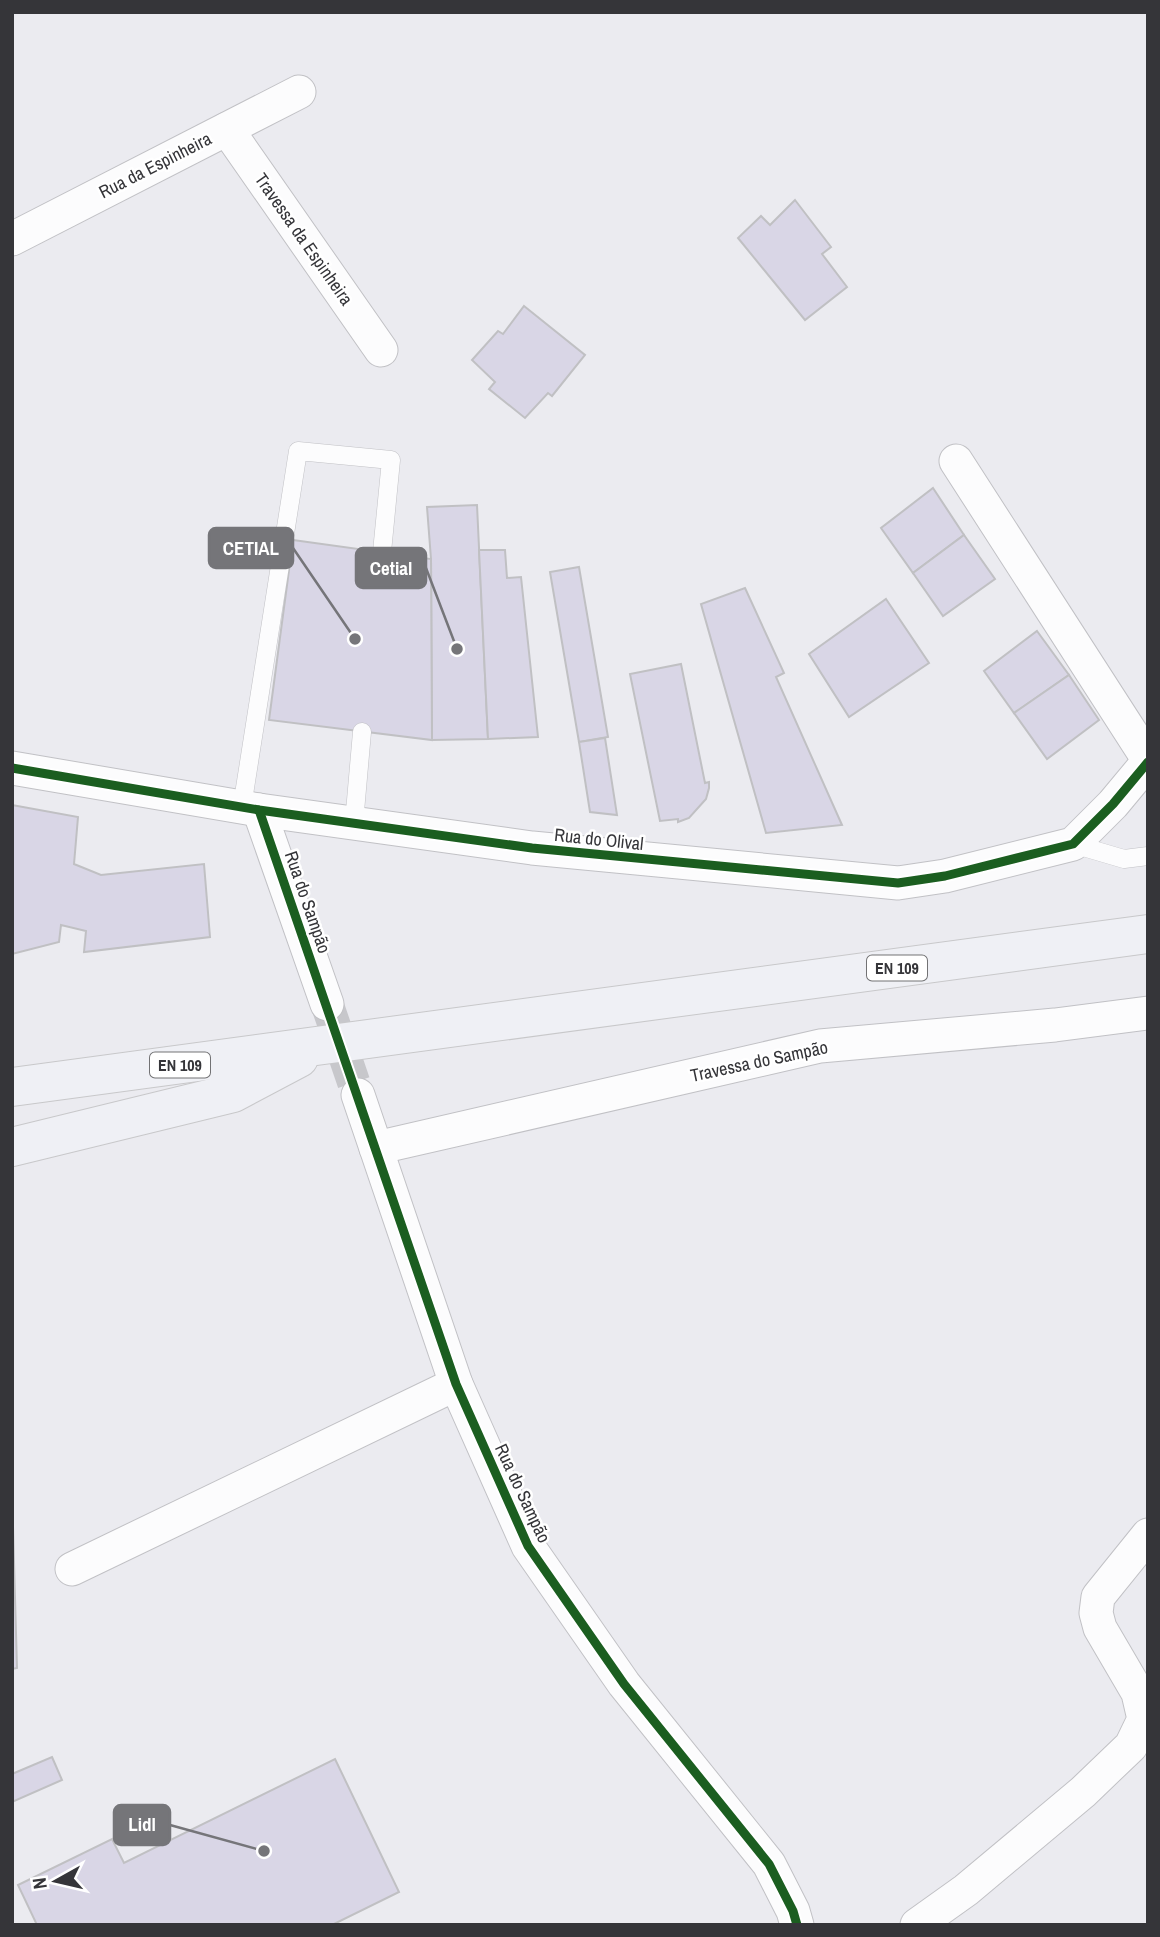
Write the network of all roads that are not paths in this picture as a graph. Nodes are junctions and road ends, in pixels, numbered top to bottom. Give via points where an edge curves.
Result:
1 (299, 92) dead end
2 (227, 129) junction
3 (12, 239) edge
4 (381, 350) dead end
5 (956, 461) dead end
6 (382, 552) dead end
7 (362, 732) dead end
8 (1148, 761) edge
9 (12, 768) edge
10 (251, 808) junction
11 (354, 823) junction
12 (1073, 844) junction
13 (1148, 856) edge
14 (1148, 934) edge
15 (327, 1004) tunnel mouth
16 (1148, 1013) edge
17 (321, 1046) junction
18 (21, 1082) edge
19 (358, 1095) tunnel mouth
20 (12, 1147) edge
21 (376, 1148) junction
22 (456, 1384) junction
23 (1148, 1535) edge
24 (72, 1569) dead end
25 (797, 1925) edge
26 (917, 1925) edge

1 - 2 street, Rua da Espinheira
2 - 3 street, Rua da Espinheira
2 - 4 street, Travessa da Espinheira
5 - 8 street
6 - 10 lane via 391,460 298,451
7 - 11 lane
8 - 12 street
9 - 10 street, Rua do Olival
10 - 11 street, Rua do Olival
10 - 15 street, Rua do Sampão
11 - 12 street, Rua do Olival via 532,848 898,883
12 - 13 lane via 1124,859
14 - 17 main road, EN 109
16 - 21 street, Travessa do Sampão via 820,1046
17 - 18 main road, EN 109
17 - 20 main road via 233,1093
19 - 21 street, Rua do Sampão
21 - 22 street, Rua do Sampão
22 - 24 street
22 - 25 street, Rua do Sampão via 528,1546 624,1684 769,1864
23 - 26 street via 1098,1597 1096,1613 1138,1693 1144,1718 1132,1746 966,1890

